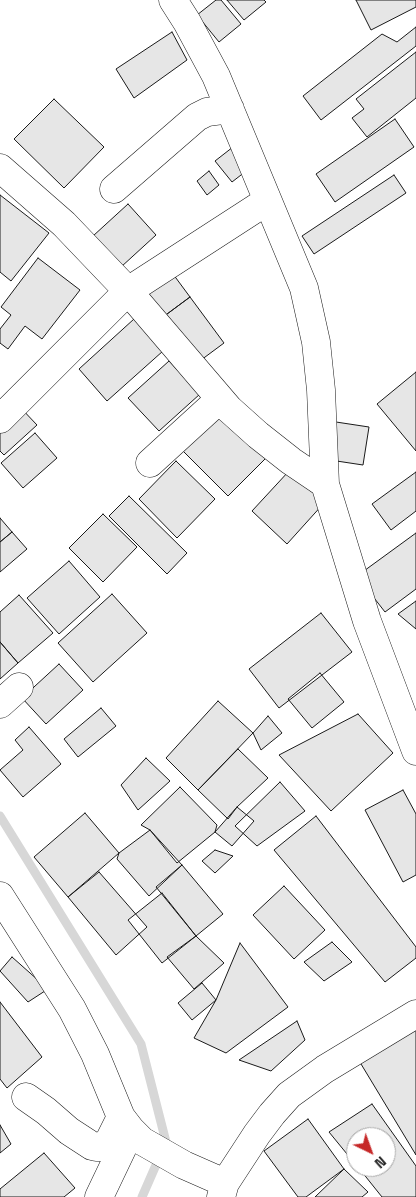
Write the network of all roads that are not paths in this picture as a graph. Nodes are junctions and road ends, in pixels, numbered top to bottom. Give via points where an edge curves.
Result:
1 (183, 3) edge
2 (230, 109) junction
3 (0, 168) edge
4 (114, 189) dead end
5 (267, 201) junction
6 (128, 291) junction
7 (220, 398) junction
8 (0, 419) edge
9 (150, 463) dead end
10 (325, 484) junction
11 (416, 751) edge
12 (0, 896) edge
13 (416, 1014) edge
14 (26, 1096) dead end
15 (131, 1129) junction
16 (223, 1190) edge
17 (99, 1197) edge

1 - 2 street
2 - 4 street via 207,112 197,117
2 - 5 street
3 - 6 street via 64,224
5 - 6 street
5 - 10 street via 304,288 316,342
6 - 7 street
6 - 8 street
7 - 9 street
7 - 10 street via 258,435
10 - 11 street via 367,621
12 - 15 street via 72,1009
13 - 16 street via 325,1069 289,1095 272,1114
14 - 15 street via 69,1131 96,1147
15 - 16 street
15 - 17 street

